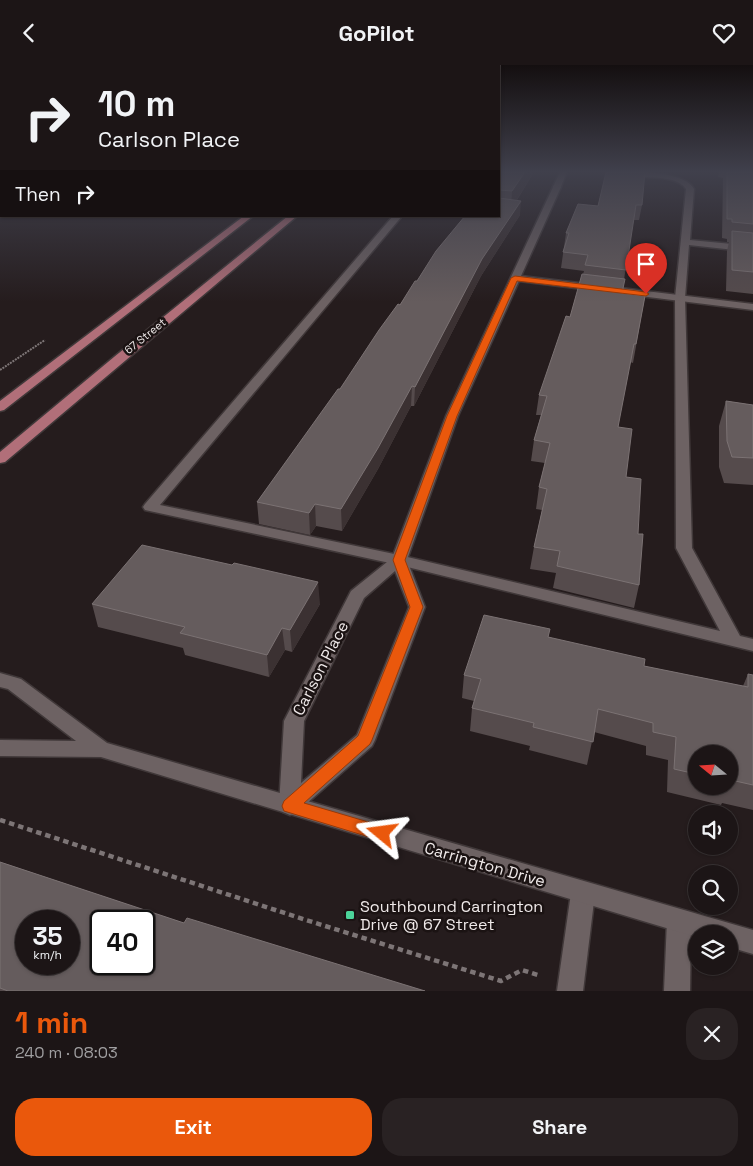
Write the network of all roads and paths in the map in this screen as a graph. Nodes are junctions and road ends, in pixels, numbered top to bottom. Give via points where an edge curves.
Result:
1 (544, 215) edge
2 (689, 215) edge
3 (248, 217) edge
4 (292, 217) edge
5 (397, 217) edge
6 (687, 242) junction
7 (753, 249) edge
8 (515, 278) junction
9 (680, 298) junction
10 (753, 307) edge
11 (0, 407) edge
12 (0, 459) edge
13 (399, 560) junction
14 (734, 641) junction
15 (753, 645) edge
16 (0, 680) edge
17 (0, 748) edge
18 (101, 749) junction
19 (290, 806) junction
20 (0, 820) edge
21 (583, 893) junction
22 (679, 920) junction
23 (696, 925) edge
24 (738, 937) edge
25 (753, 942) edge
26 (522, 970) dead end
27 (570, 991) edge
28 (676, 991) edge

1 - 8 street, Carlson Place
2 - 6 street
3 - 11 main road
4 - 12 main road, 67 Street
5 - 13 street via 150,507
6 - 7 street
6 - 9 street
8 - 9 street
8 - 13 street, Carlson Place via 452,416
9 - 10 street
9 - 14 street via 684,548
13 - 14 street
13 - 19 street, Carlson Place via 357,595 294,721
13 - 19 street via 416,607 364,740
14 - 15 street
16 - 18 street, Carrington Drive via 14,684
17 - 18 street, Carrington Drive
18 - 19 street, Carrington Drive
19 - 21 street, Carrington Drive
20 - 26 path via 501,981
21 - 22 street, Carrington Drive
21 - 27 street
22 - 23 street, Carrington Drive
22 - 28 street
24 - 25 street, Carrington Drive

